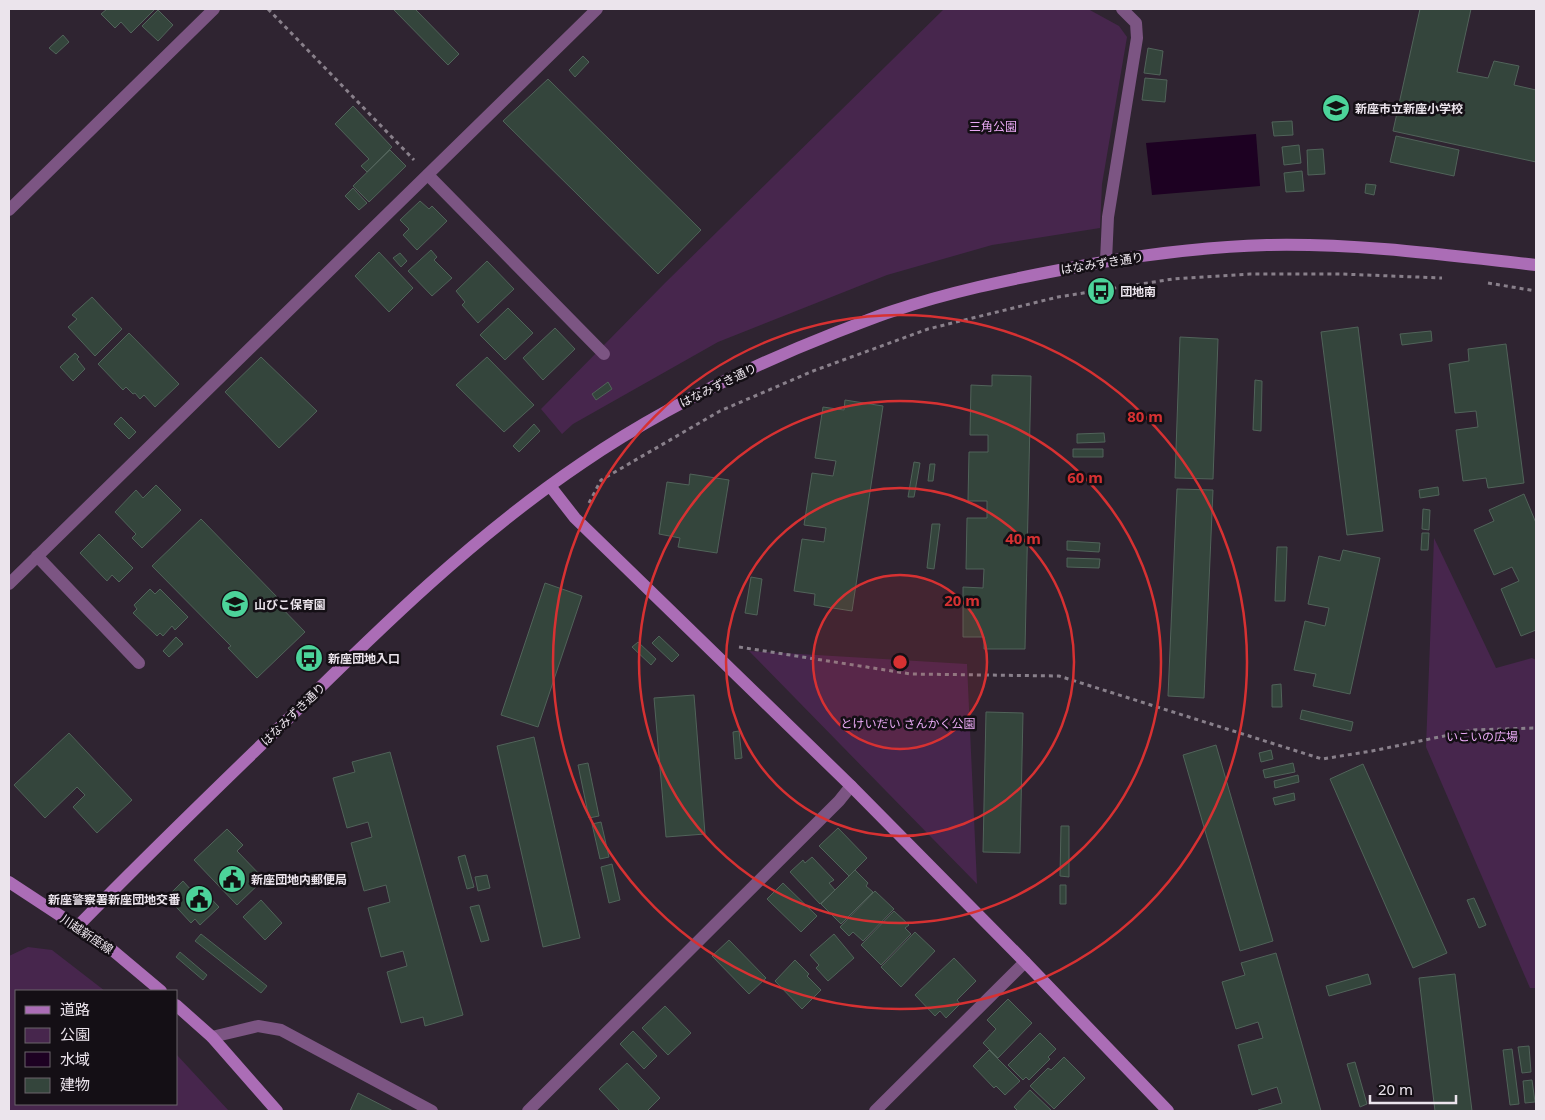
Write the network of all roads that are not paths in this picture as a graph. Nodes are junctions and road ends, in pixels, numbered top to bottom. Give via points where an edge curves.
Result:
1 (214, 9) edge
2 (597, 9) edge
3 (1122, 9) edge
4 (428, 175) junction
5 (9, 210) edge
6 (1106, 261) junction
7 (1536, 265) edge
8 (604, 354) dead end
9 (550, 486) junction
10 (37, 556) junction
11 (9, 584) edge
12 (139, 663) dead end
13 (851, 786) junction
14 (9, 882) edge
15 (78, 926) junction
16 (1025, 962) junction
17 (160, 990) edge
18 (178, 1007) edge
19 (212, 1037) junction
20 (278, 1111) edge
21 (432, 1111) edge
22 (528, 1111) edge
23 (875, 1111) edge
24 (1168, 1111) edge

1 - 5 street
2 - 4 street
3 - 6 street via 1136,23 1137,38 1108,217
4 - 8 street
4 - 10 street
6 - 7 street, はなみずき通り via 1202,249 1341,245
6 - 9 street, はなみずき通り via 988,284 892,311 787,352 645,423
9 - 13 street via 575,518
9 - 15 street, はなみずき通り via 450,564 390,618
10 - 11 street
10 - 12 street
13 - 16 street
13 - 22 street
14 - 15 street, 川越新座線
15 - 17 street, 川越新座線
16 - 23 street
16 - 24 street
18 - 19 street
19 - 20 street
19 - 21 street via 258,1026 281,1030

